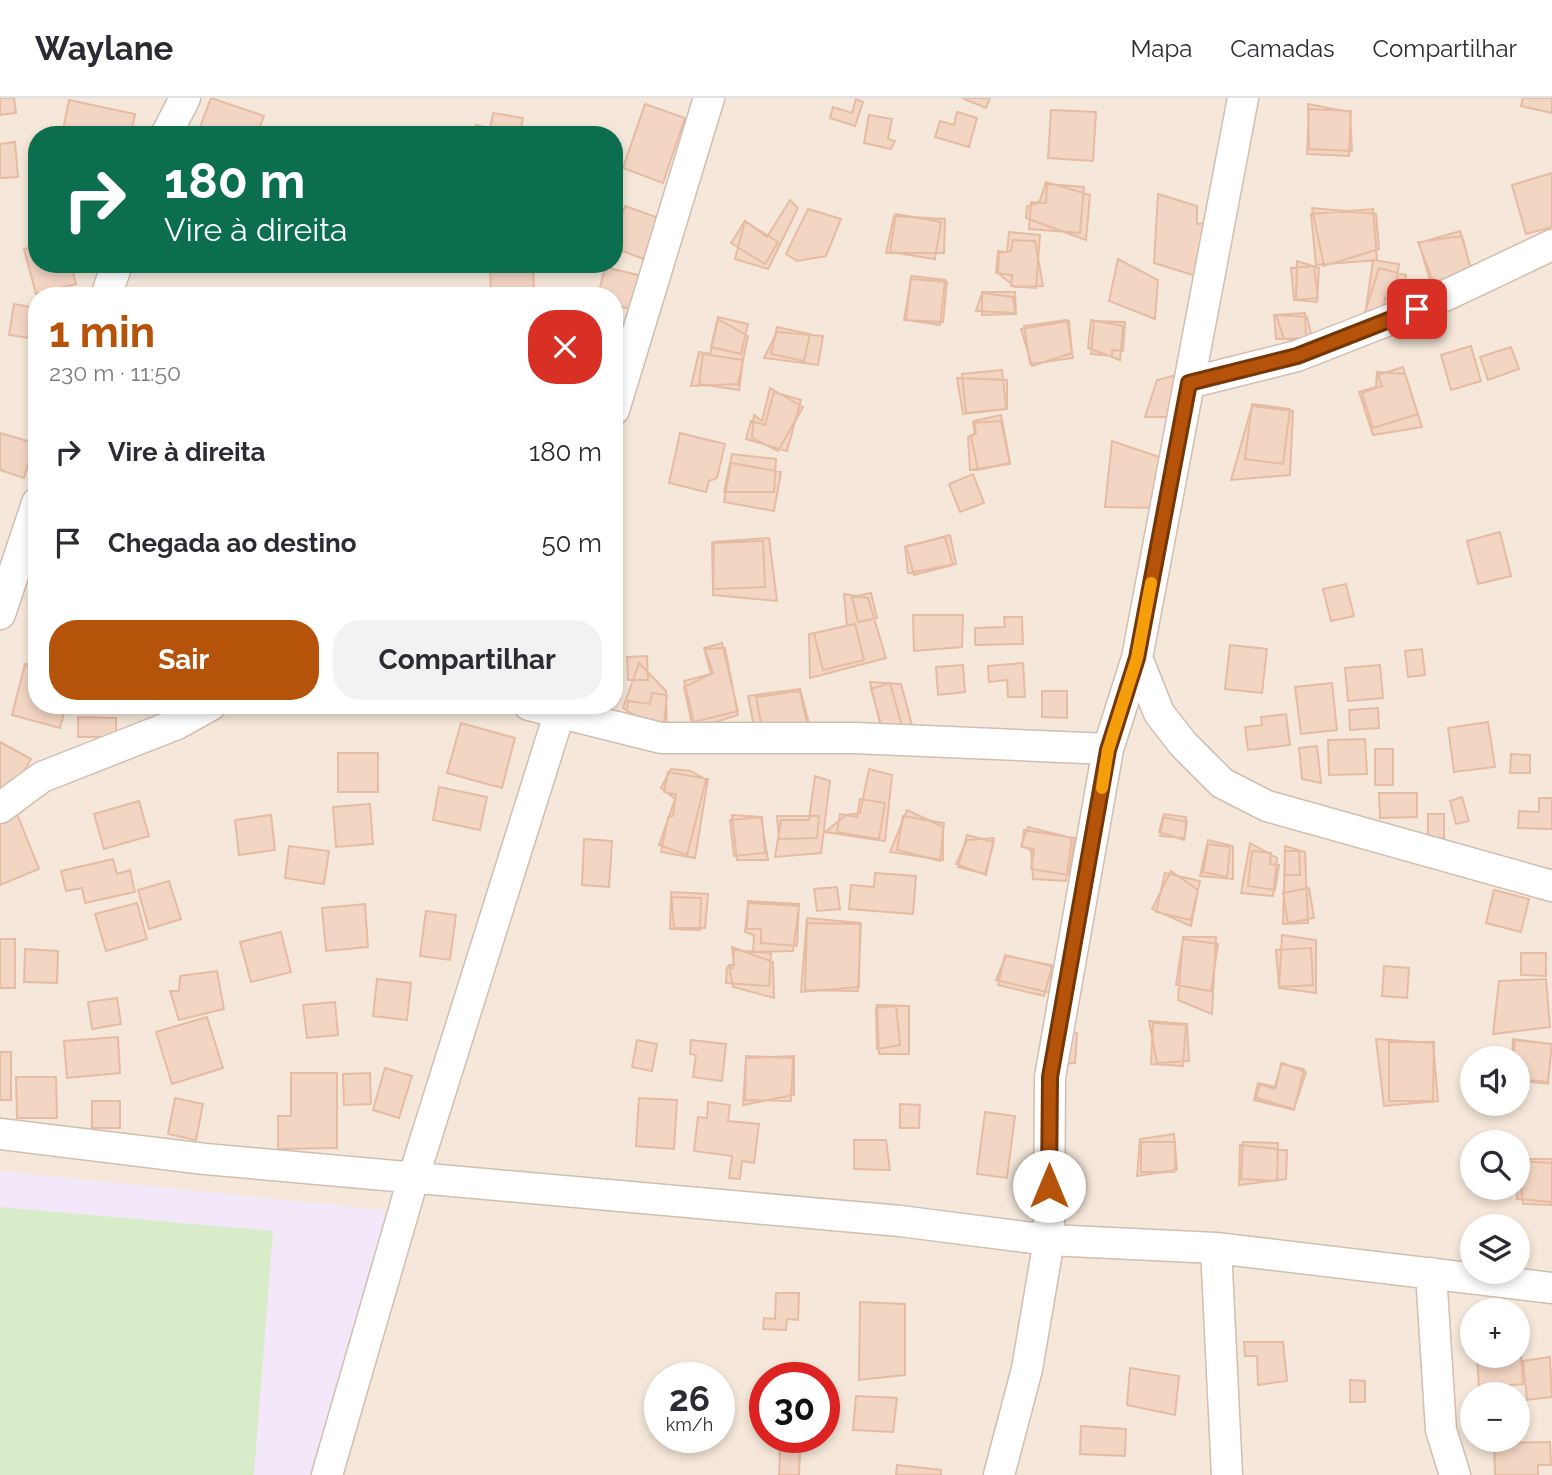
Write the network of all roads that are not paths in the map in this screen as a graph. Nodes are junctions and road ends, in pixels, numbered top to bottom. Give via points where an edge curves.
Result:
1 (184, 98) edge
2 (709, 98) edge
3 (1243, 98) edge
4 (170, 126) edge
5 (1552, 245) edge
6 (623, 381) edge
7 (1189, 383) junction
8 (28, 533) edge
9 (17, 570) edge
10 (0, 614) edge
11 (1137, 658) junction
12 (195, 714) edge
13 (560, 714) edge
14 (575, 714) edge
15 (1108, 750) junction
16 (0, 808) edge
17 (1552, 886) edge
18 (0, 1134) edge
19 (413, 1179) junction
20 (1049, 1240) junction
21 (1216, 1248) junction
22 (1431, 1273) junction
23 (1552, 1288) edge
24 (327, 1475) edge
25 (999, 1475) edge
26 (1227, 1475) edge
27 (1455, 1475) edge

1 - 4 street
2 - 6 street
3 - 7 street
5 - 7 street via 1417,309 1297,356
7 - 11 street
8 - 9 street
9 - 10 street
11 - 15 street
11 - 17 street via 1159,713 1222,783 1266,806
12 - 16 street via 42,777
13 - 19 street
14 - 15 street via 660,738 855,738
15 - 20 street via 1050,1077
18 - 19 street
19 - 20 street via 900,1221
19 - 24 street
20 - 21 street
20 - 25 street via 1027,1369
21 - 22 street
21 - 26 street
22 - 23 street
22 - 27 street via 1441,1430

